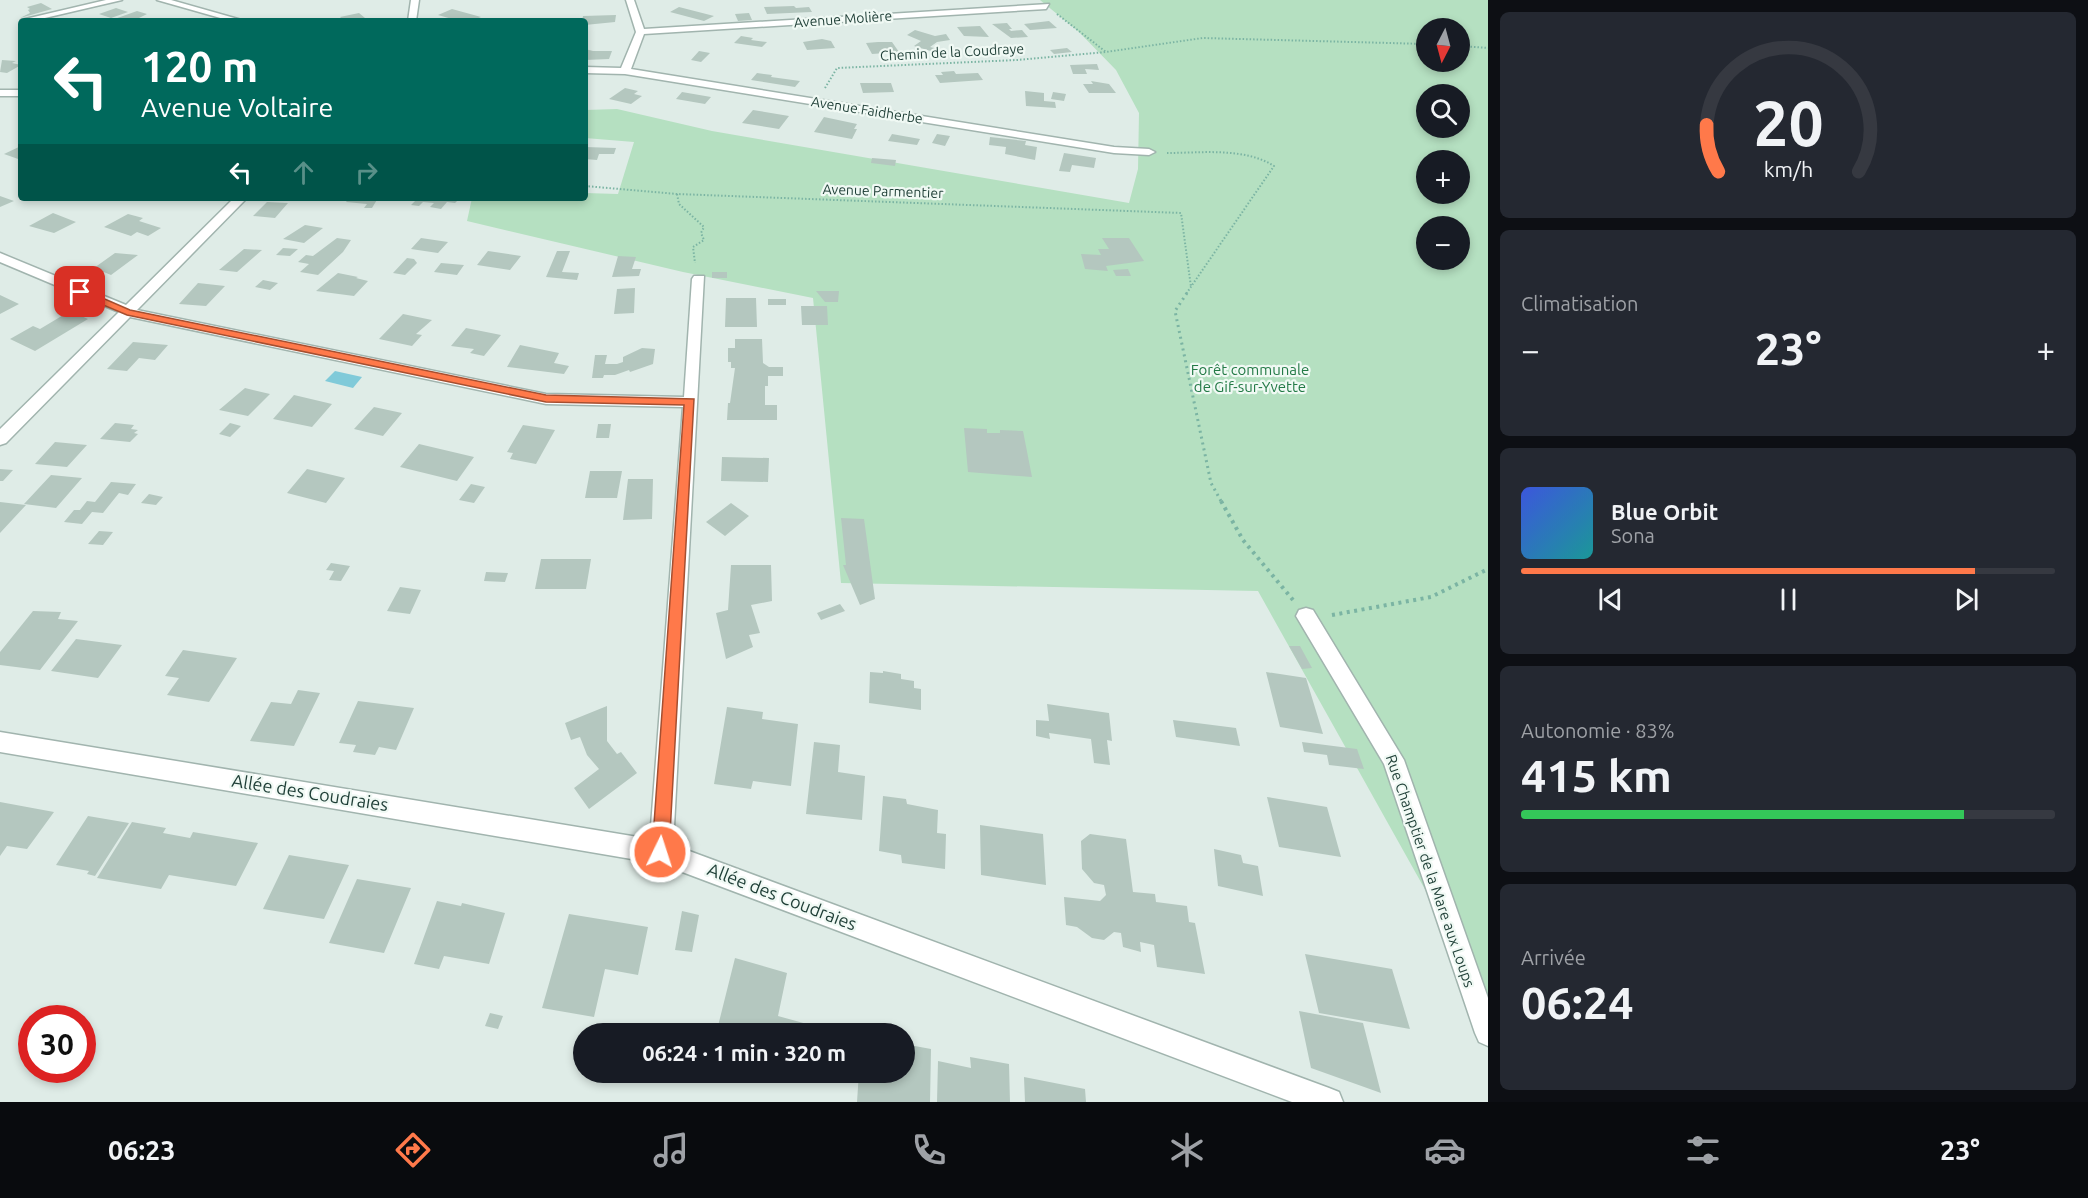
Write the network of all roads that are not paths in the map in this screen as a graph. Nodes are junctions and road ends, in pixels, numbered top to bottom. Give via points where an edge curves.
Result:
1 (118, 0) edge
2 (161, 0) edge
3 (415, 0) edge
4 (630, 0) edge
5 (1046, 6) road end
6 (34, 18) edge
7 (230, 18) edge
8 (412, 18) edge
9 (640, 32) junction
10 (588, 69) edge
11 (625, 71) junction
12 (0, 93) edge
13 (18, 93) edge
14 (1149, 153) road end
15 (238, 201) edge
16 (0, 257) edge
17 (699, 279) road end
18 (127, 312) junction
19 (690, 402) junction
20 (0, 438) edge
21 (1306, 616) road end
22 (0, 742) edge
23 (660, 852) junction
24 (1488, 1033) edge
25 (1329, 1102) edge

1 - 6 street
2 - 7 street
3 - 8 street
4 - 9 street
5 - 9 street, Avenue Molière
9 - 11 street
10 - 11 street, Avenue Faidherbe
11 - 14 street, Avenue Faidherbe
12 - 13 street
15 - 18 street
16 - 18 street
17 - 19 street
18 - 19 street via 546,399
18 - 20 street
19 - 23 street
21 - 24 street, Rue Champtier de la Mare aux Loups via 1393,760
22 - 23 street, Allée des Coudraies
23 - 25 street, Allée des Coudraies

